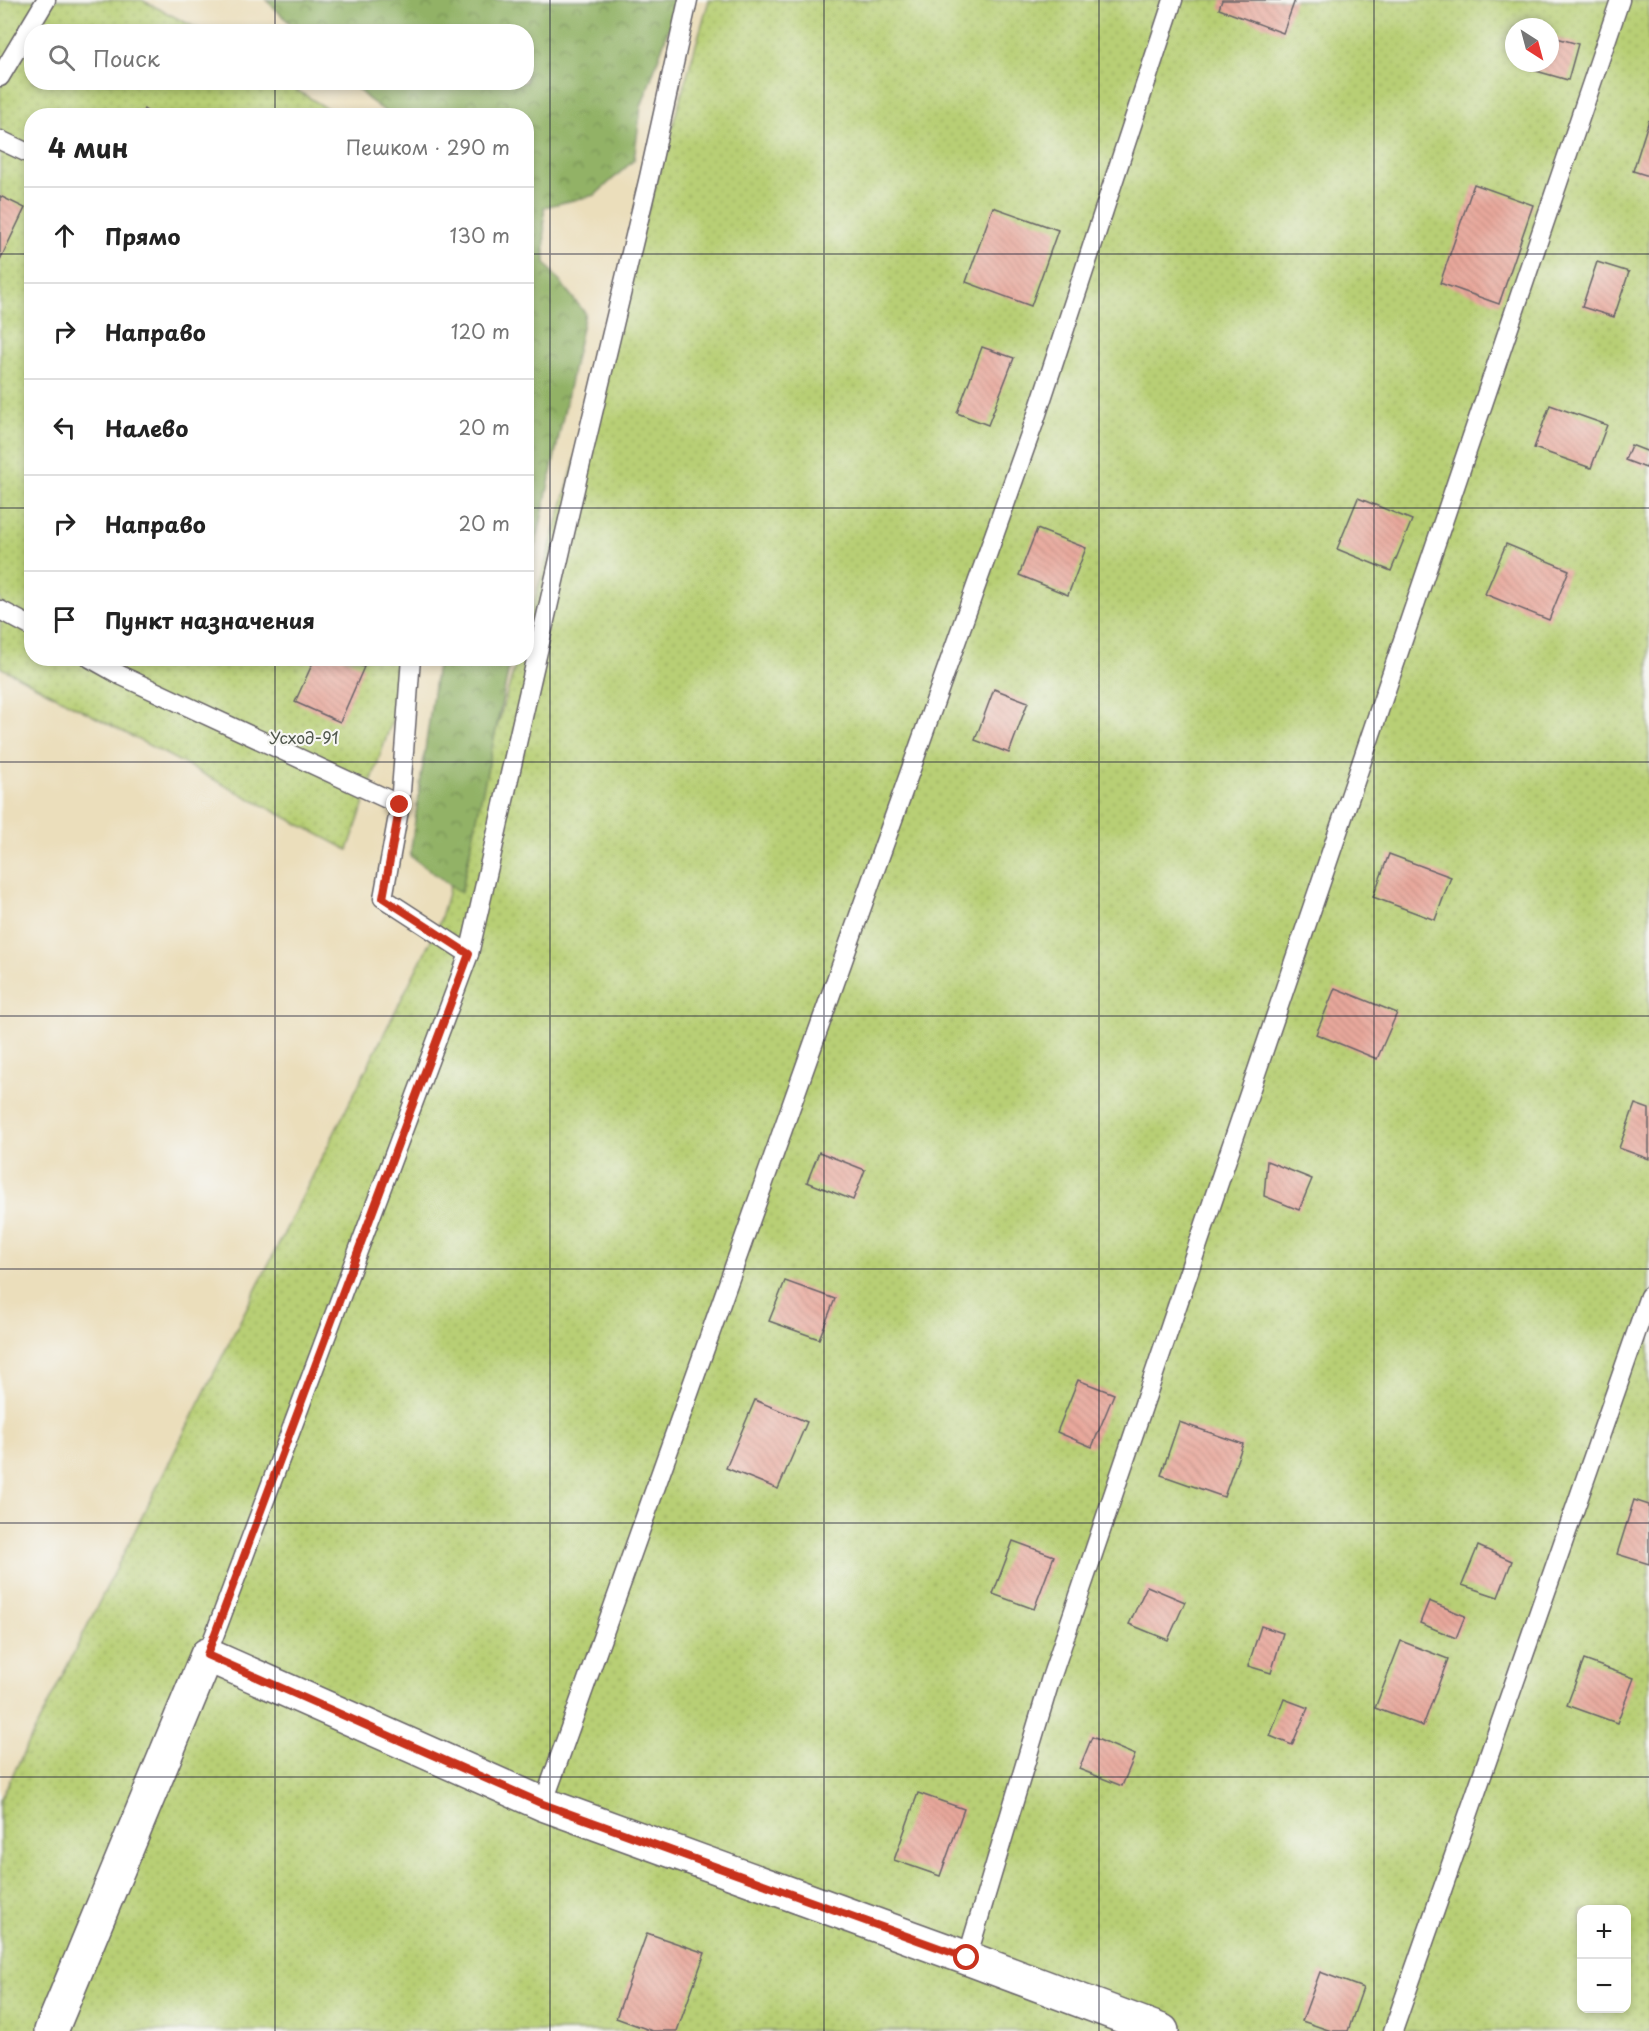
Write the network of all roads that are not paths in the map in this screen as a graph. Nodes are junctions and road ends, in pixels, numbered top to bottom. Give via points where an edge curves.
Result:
1 (46, 0) edge
2 (688, 0) edge
3 (1173, 0) edge
4 (1620, 0) edge
5 (32, 24) edge
6 (24, 37) edge
7 (0, 77) edge
8 (0, 140) edge
9 (24, 151) edge
10 (0, 610) edge
11 (24, 623) edge
12 (104, 666) edge
13 (410, 666) edge
14 (400, 805) junction
15 (469, 954) junction
16 (1649, 1296) edge
17 (207, 1655) junction
18 (543, 1804) junction
19 (967, 1958) junction
20 (51, 2031) edge
21 (1162, 2031) edge
22 (1393, 2031) edge

1 - 5 lane
2 - 15 lane
3 - 18 lane via 1034,423
4 - 19 lane via 1053,1670
6 - 7 lane
8 - 9 lane
10 - 11 lane
12 - 14 lane
13 - 14 lane
14 - 15 lane via 383,898
15 - 17 lane
16 - 22 lane
17 - 18 street
17 - 20 street
18 - 19 street
19 - 21 street

